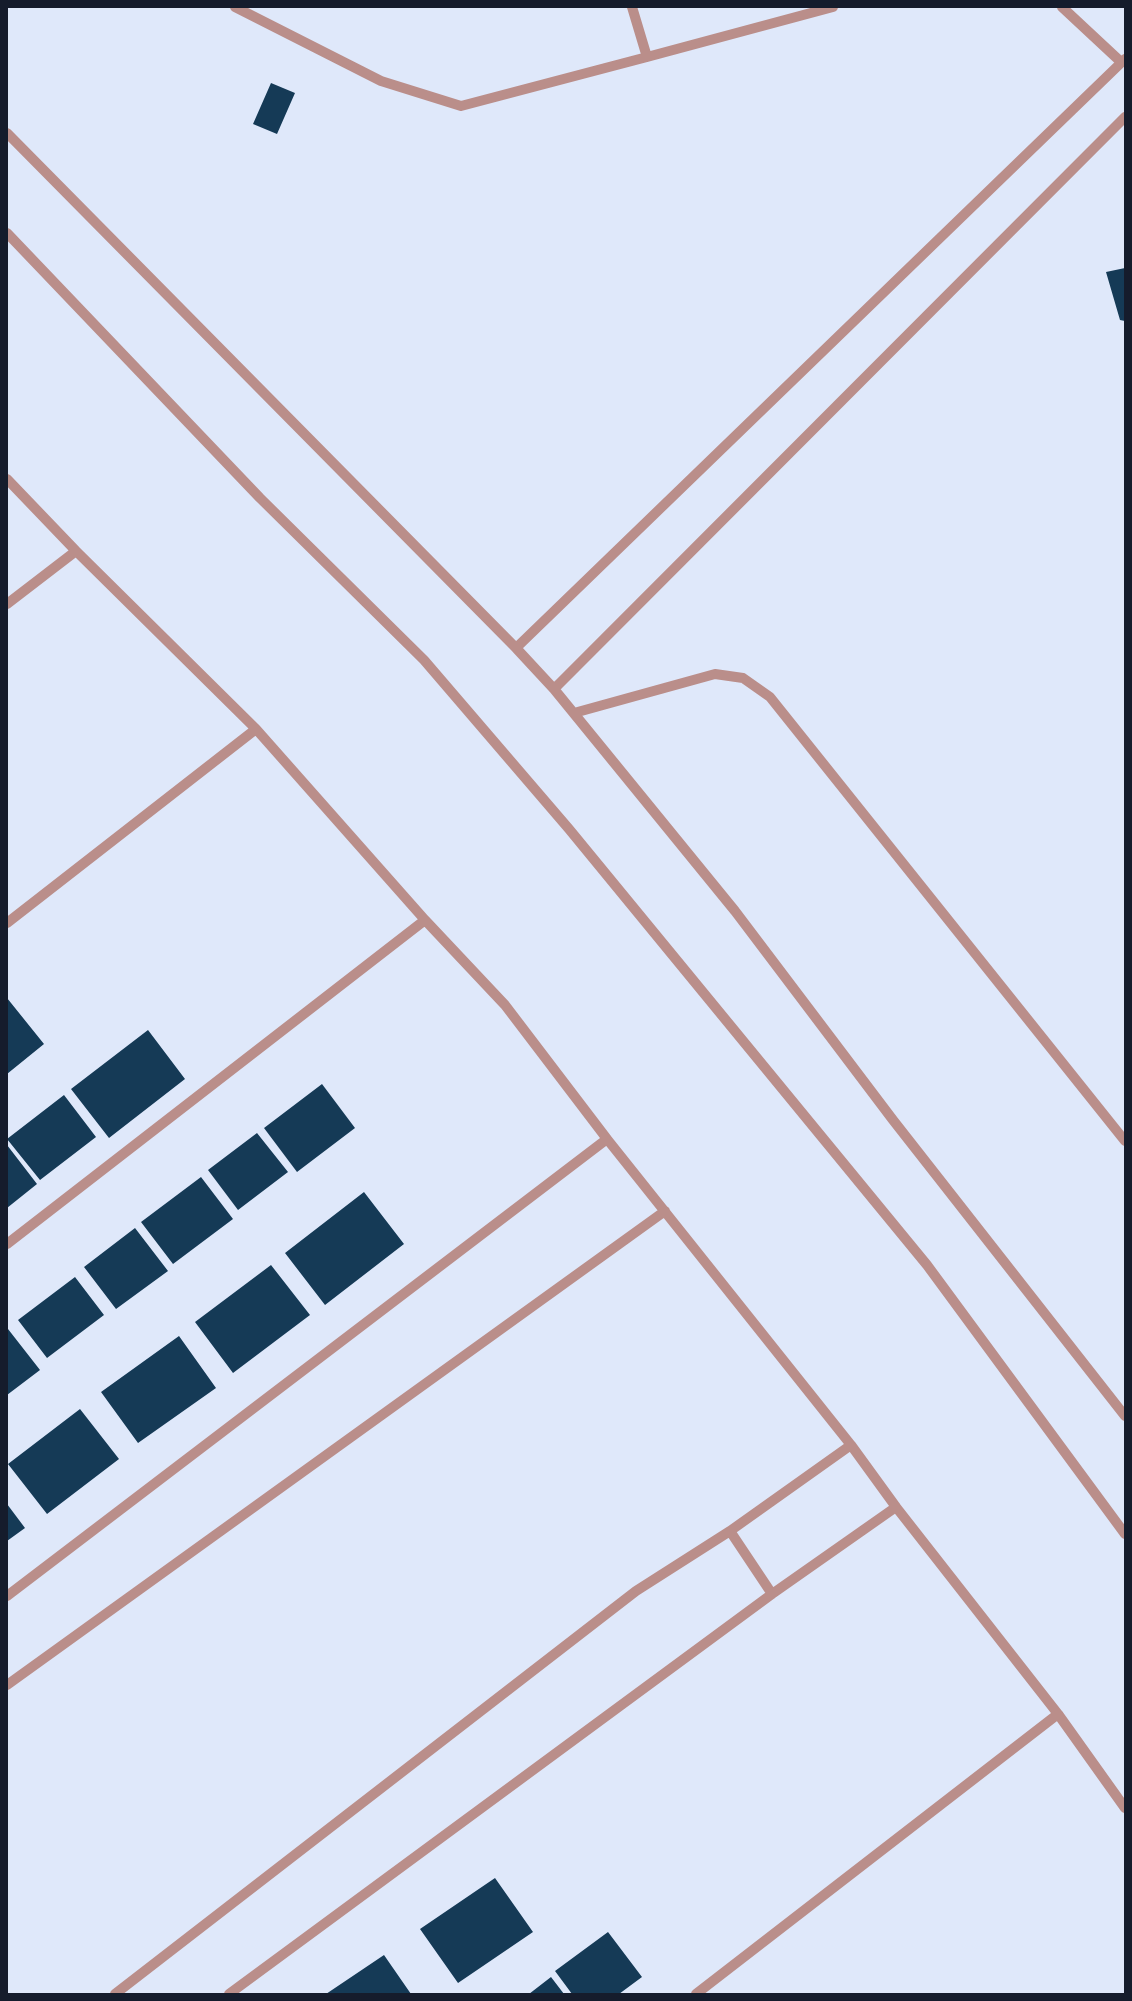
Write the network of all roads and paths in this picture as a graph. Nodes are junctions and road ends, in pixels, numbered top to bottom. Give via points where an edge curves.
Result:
1 (236, 7) edge
2 (632, 7) edge
3 (833, 7) edge
4 (1062, 7) edge
5 (647, 57) junction
6 (1123, 61) edge
7 (1125, 117) edge
8 (7, 133) edge
9 (7, 233) edge
10 (7, 479) edge
11 (76, 551) junction
12 (7, 604) edge
13 (516, 648) junction
14 (554, 689) junction
15 (574, 713) junction
16 (256, 730) junction
17 (425, 920) junction
18 (7, 923) edge
19 (607, 1139) junction
20 (1125, 1141) edge
21 (665, 1210) junction
22 (7, 1244) edge
23 (1125, 1416) edge
24 (851, 1444) junction
25 (896, 1507) junction
26 (730, 1531) junction
27 (1125, 1534) edge
28 (772, 1594) junction
29 (7, 1596) edge
30 (7, 1685) edge
31 (1058, 1714) junction
32 (1125, 1808) edge
33 (115, 1994) edge
34 (229, 1994) edge
35 (696, 1994) edge

1 - 5 street via 381,81 461,106
2 - 5 street
3 - 5 street
4 - 6 street
6 - 13 street
7 - 14 street
8 - 13 street
9 - 27 street via 260,498 424,660 564,823 927,1265
10 - 11 street
11 - 12 street
11 - 16 street
13 - 14 street
14 - 15 street
15 - 20 street via 715,674 743,678 770,697
15 - 23 street via 736,911 893,1120
16 - 17 street
16 - 18 street
17 - 19 street via 505,1005
17 - 22 street
19 - 21 street
19 - 29 street
21 - 24 street
21 - 30 street
24 - 25 street
24 - 26 street
25 - 28 street
25 - 31 street
26 - 28 street
26 - 33 street via 636,1591
28 - 34 street
31 - 32 street
31 - 35 street

